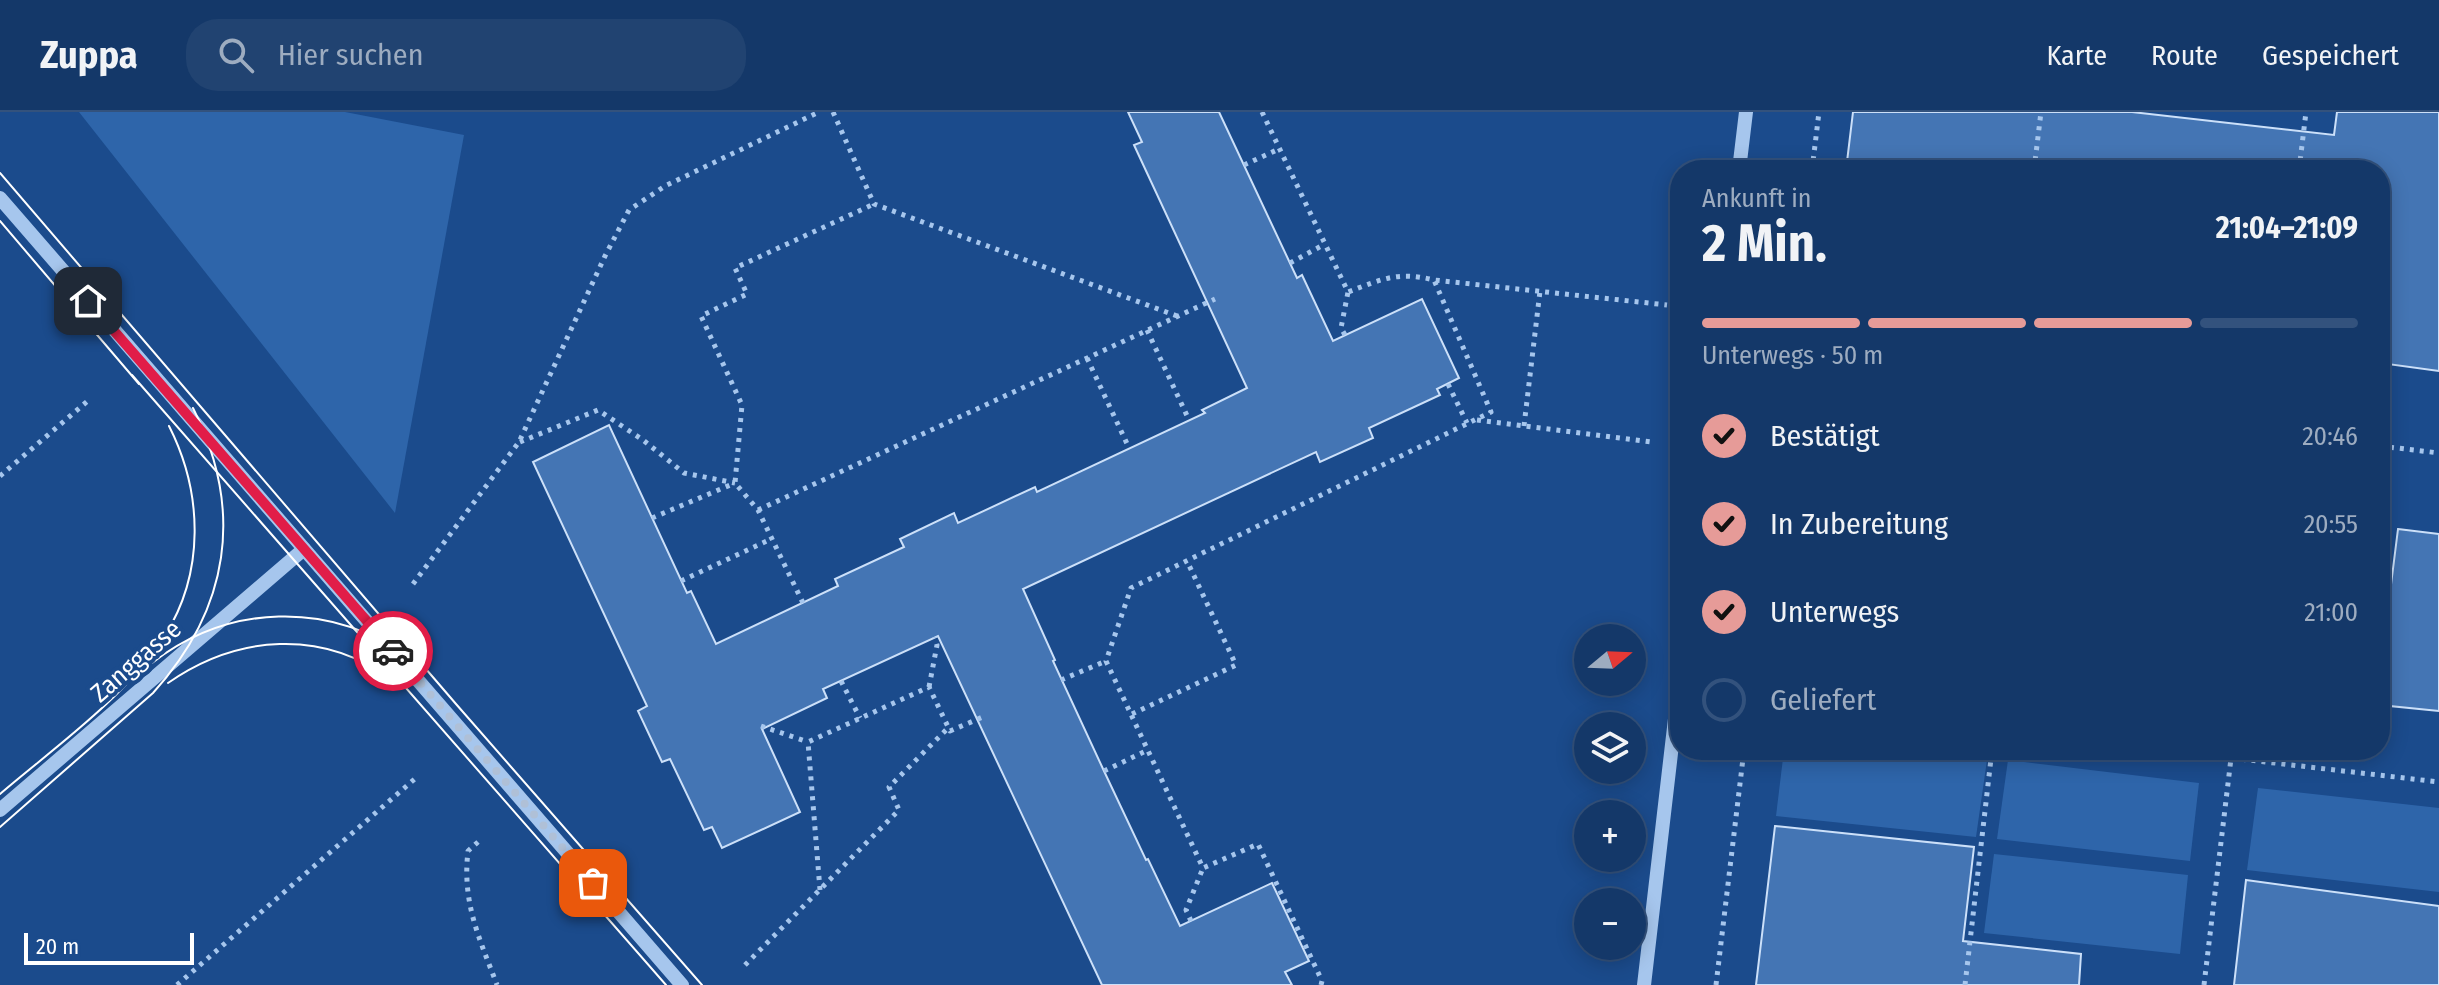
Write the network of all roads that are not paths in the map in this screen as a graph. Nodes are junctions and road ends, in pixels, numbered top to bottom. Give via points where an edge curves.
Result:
1 (1746, 112) edge
2 (1740, 160) edge
3 (0, 198) edge
4 (304, 549) junction
5 (1670, 760) edge
6 (0, 810) edge
7 (682, 985) edge
8 (1644, 985) edge

1 - 2 street
3 - 4 street
4 - 6 street, Zanggasse
4 - 7 street
5 - 8 street

